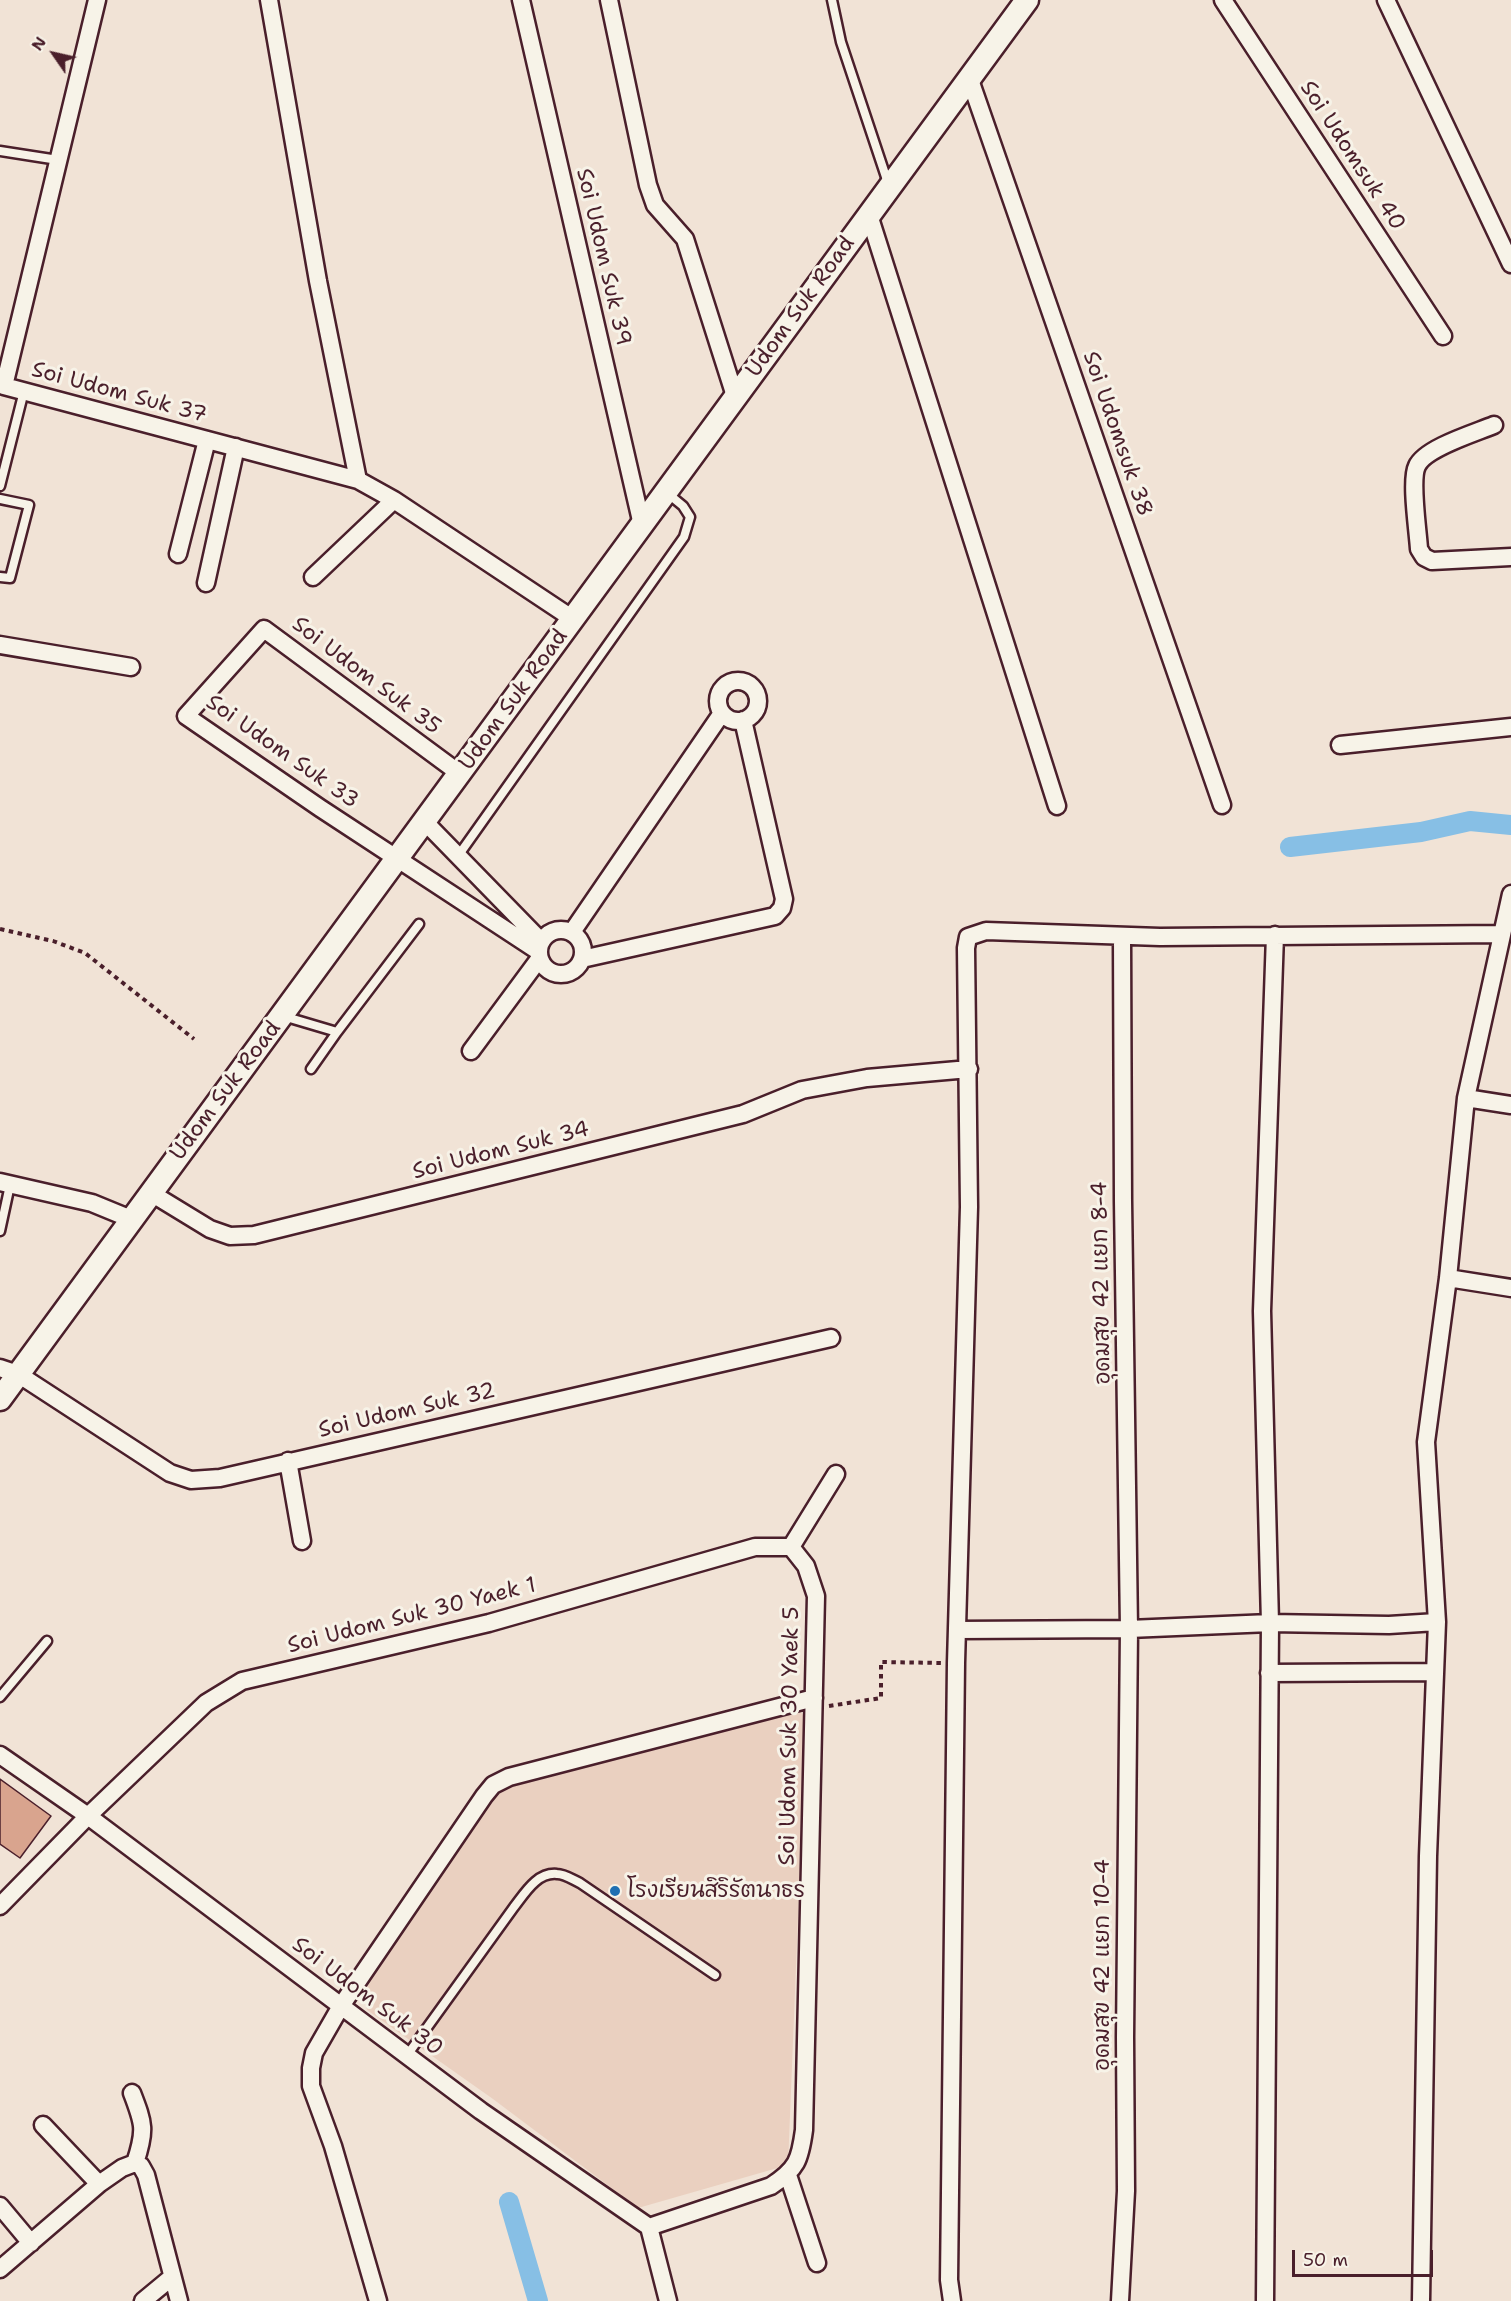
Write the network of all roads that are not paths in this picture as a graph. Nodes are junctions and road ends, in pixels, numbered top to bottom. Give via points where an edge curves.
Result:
1 (97, 0) edge
2 (269, 0) edge
3 (521, 0) edge
4 (609, 0) edge
5 (832, 0) edge
6 (1027, 0) edge
7 (1223, 0) edge
8 (1386, 0) edge
9 (969, 77) junction
10 (0, 151) edge
11 (58, 160) junction
12 (889, 186) junction
13 (869, 215) junction
14 (1511, 264) edge
15 (1443, 336) dead end
16 (2, 385) edge
17 (24, 391) junction
18 (735, 396) junction
19 (1494, 425) dead end
20 (207, 440) junction
21 (236, 447) junction
22 (358, 480) junction
23 (0, 486) edge
24 (666, 492) junction
25 (0, 500) edge
26 (394, 500) junction
27 (642, 525) junction
28 (178, 554) dead end
29 (1511, 557) edge
30 (0, 577) edge
31 (313, 577) dead end
32 (206, 583) dead end
33 (573, 619) junction
34 (0, 645) edge
35 (131, 667) dead end
36 (225, 672) joint
37 (722, 713) junction
38 (743, 720) junction
39 (1511, 727) edge
40 (1340, 745) dead end
41 (459, 773) junction
42 (1222, 805) dead end
43 (1057, 806) dead end
44 (424, 821) junction
45 (458, 855) junction
46 (396, 858) junction
47 (1511, 894) edge
48 (418, 924) dead end
49 (572, 932) junction
50 (1275, 935) junction
51 (1122, 937) junction
52 (1504, 943) edge
53 (539, 950) junction
54 (582, 959) junction
55 (282, 1016) junction
56 (338, 1032) junction
57 (471, 1051) dead end
58 (311, 1069) dead end
59 (969, 1069) junction
60 (1466, 1098) junction
61 (1511, 1105) edge
62 (5, 1183) edge
63 (151, 1193) junction
64 (131, 1219) junction
65 (0, 1231) edge
66 (1448, 1278) junction
67 (1511, 1288) edge
68 (831, 1338) dead end
69 (9, 1371) edge
70 (0, 1399) edge
71 (288, 1461) junction
72 (836, 1474) dead end
73 (302, 1541) dead end
74 (791, 1547) junction
75 (1437, 1622) junction
76 (1270, 1623) junction
77 (1129, 1629) junction
78 (957, 1630) junction
79 (47, 1641) dead end
80 (1435, 1672) junction
81 (1269, 1673) junction
82 (0, 1697) edge
83 (814, 1703) junction
84 (0, 1755) edge
85 (88, 1816) junction
86 (0, 1906) edge
87 (715, 1975) dead end
88 (340, 2006) junction
89 (408, 2054) junction
90 (132, 2093) dead end
91 (43, 2125) dead end
92 (128, 2165) junction
93 (788, 2175) junction
94 (99, 2184) junction
95 (0, 2206) edge
96 (649, 2227) junction
97 (31, 2243) junction
98 (817, 2263) dead end
99 (0, 2269) edge
100 (172, 2277) junction
101 (143, 2301) edge
102 (179, 2301) edge
103 (378, 2301) edge
104 (668, 2301) edge
105 (952, 2301) edge
106 (1120, 2301) edge
107 (1265, 2301) edge
108 (1421, 2301) edge

1 - 11 street, Soi Udom Suk 37
2 - 22 street via 318,281
3 - 27 street, Soi Udom Suk 39
4 - 18 street via 648,185 655,205 685,239
5 - 12 lane via 841,42
6 - 9 main road, Udom Suk Road
7 - 15 street, Soi Udomsuk 40
8 - 14 street
9 - 12 main road, Udom Suk Road
9 - 42 street, Soi Udomsuk 38
10 - 11 lane
11 - 16 street, Soi Udom Suk 37
12 - 13 main road, Udom Suk Road
13 - 18 main road, Udom Suk Road
13 - 43 street
16 - 17 street, Soi Udom Suk 37
17 - 20 street, Soi Udom Suk 37
17 - 23 lane
18 - 24 main road, Udom Suk Road
19 - 29 street via 1433,452 1419,463 1414,477 1419,549 1432,561
20 - 21 street, Soi Udom Suk 37
20 - 28 street
21 - 22 street, Soi Udom Suk 37
21 - 32 street
22 - 26 street, Soi Udom Suk 37
24 - 27 main road, Udom Suk Road
24 - 45 lane via 690,517 684,537
25 - 30 lane via 29,505 10,578
26 - 31 street
26 - 33 street, Soi Udom Suk 37
27 - 33 main road, Udom Suk Road
33 - 41 main road, Udom Suk Road
34 - 35 street
36 - 41 street, Soi Udom Suk 35 via 264,628
36 - 46 street, Soi Udom Suk 33 via 186,716
37 - 38 street via 735,721
37 - 38 street via 720,692 740,681 757,696 755,711
37 - 49 street
38 - 54 street via 784,898 782,908 775,916
39 - 40 street
41 - 44 main road, Udom Suk Road
44 - 45 street
44 - 46 main road, Udom Suk Road
45 - 53 street
46 - 53 street
46 - 55 main road, Udom Suk Road
47 - 52 street
48 - 56 lane
49 - 53 street via 558,929 545,935
49 - 54 street via 582,944
50 - 51 street
50 - 52 street
50 - 76 street via 1263,1311
51 - 59 street via 986,932 968,938
51 - 77 street, อุดมสุข 42 แยก 8-4
52 - 60 street
53 - 54 street via 543,966 557,974 572,971
53 - 57 street
55 - 56 lane
55 - 63 main road, Udom Suk Road
56 - 58 lane
59 - 63 street, Soi Udom Suk 34 via 867,1078 802,1090 743,1114 255,1234 230,1236 210,1229
59 - 78 street
60 - 61 street
60 - 66 street
62 - 64 street via 92,1203
62 - 65 lane
63 - 64 main road, Udom Suk Road
64 - 69 main road, Udom Suk Road
66 - 67 street
66 - 75 street via 1426,1442
68 - 71 street, Soi Udom Suk 32
69 - 70 main road, Udom Suk Road
69 - 71 street, Soi Udom Suk 32 via 170,1473 191,1480 220,1478
71 - 73 street
72 - 74 street
74 - 83 street, Soi Udom Suk 30 Yaek 5 via 806,1566 816,1596
74 - 85 street, Soi Udom Suk 30 Yaek 1 via 755,1546 489,1623 242,1681 206,1703
75 - 76 street
75 - 80 street
76 - 77 street
76 - 81 street
77 - 78 street
77 - 106 street, อุดมสุข 42 แยก 10-4 via 1126,2191
78 - 105 street via 949,2280
79 - 82 lane
80 - 81 street
80 - 108 street
81 - 107 street
83 - 88 street via 545,1766 493,1785
83 - 93 street, Soi Udom Suk 30 Yaek 5 via 804,2130 800,2158
84 - 85 street, Soi Udom Suk 30
85 - 86 street, Soi Udom Suk 30 Yaek 1
85 - 88 street, Soi Udom Suk 30
87 - 89 lane via 580,1882 558,1874 544,1875 532,1885
88 - 89 street, Soi Udom Suk 30
88 - 103 street via 314,2054 311,2086 333,2146
89 - 96 street, Soi Udom Suk 30
90 - 92 street via 143,2122 143,2139
91 - 94 street
92 - 94 street
92 - 100 street via 141,2166 146,2175
93 - 96 street via 752,2194
93 - 98 street
94 - 97 street
95 - 97 street
96 - 104 street
97 - 99 street
100 - 101 street
100 - 102 street

